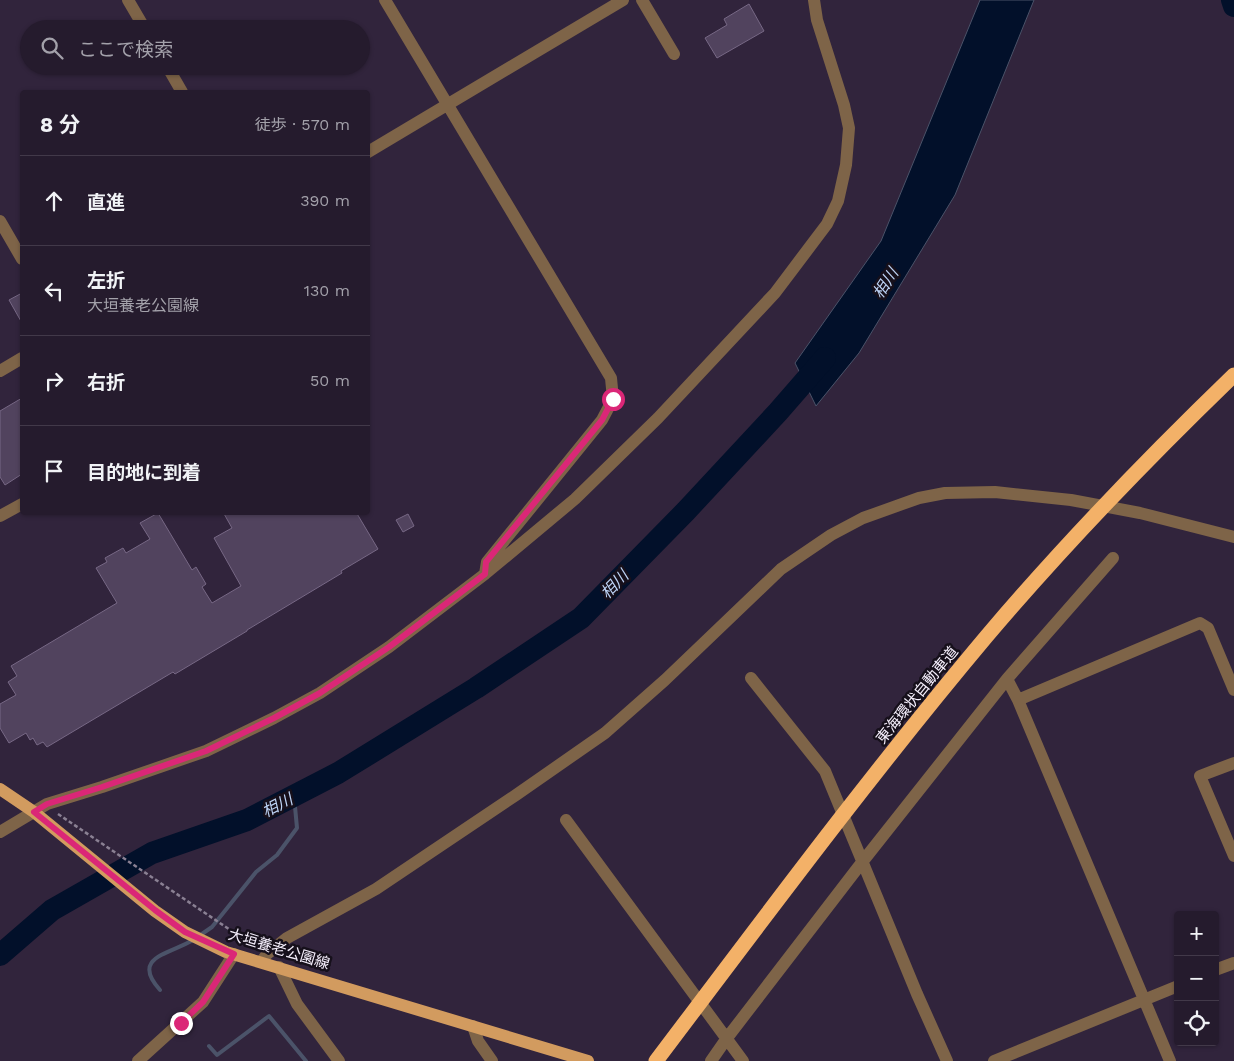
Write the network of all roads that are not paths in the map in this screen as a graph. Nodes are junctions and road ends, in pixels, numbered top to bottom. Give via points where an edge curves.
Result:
1 (128, 0) edge
2 (385, 0) edge
3 (623, 0) edge
4 (642, 0) edge
5 (814, 0) edge
6 (140, 20) edge
7 (674, 54) dead end
8 (172, 75) edge
9 (181, 90) edge
10 (447, 104) junction
11 (370, 151) edge
12 (0, 221) edge
13 (20, 256) edge
14 (20, 359) edge
15 (1, 368) edge
16 (1234, 375) edge
17 (20, 505) edge
18 (0, 516) edge
19 (1234, 537) edge
20 (1112, 558) dead end
21 (485, 574) junction
22 (752, 678) dead end
23 (1007, 678) junction
24 (1234, 690) edge
25 (1018, 700) junction
26 (1234, 763) edge
27 (0, 789) edge
28 (36, 815) junction
29 (566, 820) dead end
30 (0, 832) edge
31 (1234, 856) edge
32 (863, 861) junction
33 (230, 953) junction
34 (264, 958) junction
35 (1234, 963) edge
36 (279, 967) junction
37 (1219, 969) edge
38 (1174, 988) edge
39 (1144, 999) junction
40 (473, 1026) junction
41 (727, 1038) junction
42 (138, 1061) edge
43 (338, 1061) edge
44 (492, 1061) edge
45 (588, 1061) edge
46 (656, 1061) edge
47 (711, 1061) edge
48 (743, 1061) edge
49 (947, 1061) edge
50 (994, 1061) edge
51 (1170, 1061) edge

1 - 6 street
2 - 10 street
3 - 10 street
4 - 7 street
5 - 21 street via 848,128 846,164 838,201 827,224 775,293 658,418 575,499
8 - 9 street
10 - 11 street
10 - 21 street via 611,378 613,399 602,420 486,562
12 - 13 street
14 - 15 street
16 - 46 highway, 東海環状自動車道, bridge via 1125,484 988,636 857,798
17 - 18 street
19 - 34 street via 1140,513 1071,500 995,492 945,493 919,498 864,518 831,535 781,569 605,733 376,889 287,938
20 - 23 street
21 - 28 street via 389,647 320,693 274,718 206,751 45,805
22 - 32 street via 825,771
23 - 25 street
23 - 32 street
24 - 25 street via 1208,628 1200,623
25 - 39 street
26 - 31 street via 1200,776
27 - 28 main road, 大垣養老公園線
28 - 30 street
28 - 33 main road, 大垣養老公園線 via 185,932
29 - 41 street
32 - 41 street
32 - 49 street
33 - 34 main road, 大垣養老公園線
33 - 42 street via 203,1002
34 - 36 main road, 大垣養老公園線
35 - 37 street
36 - 40 main road, 大垣養老公園線
36 - 43 street via 297,1004
38 - 39 street
39 - 50 street
39 - 51 street
40 - 44 street via 478,1041
40 - 45 main road, 大垣養老公園線
41 - 47 street
41 - 48 street

